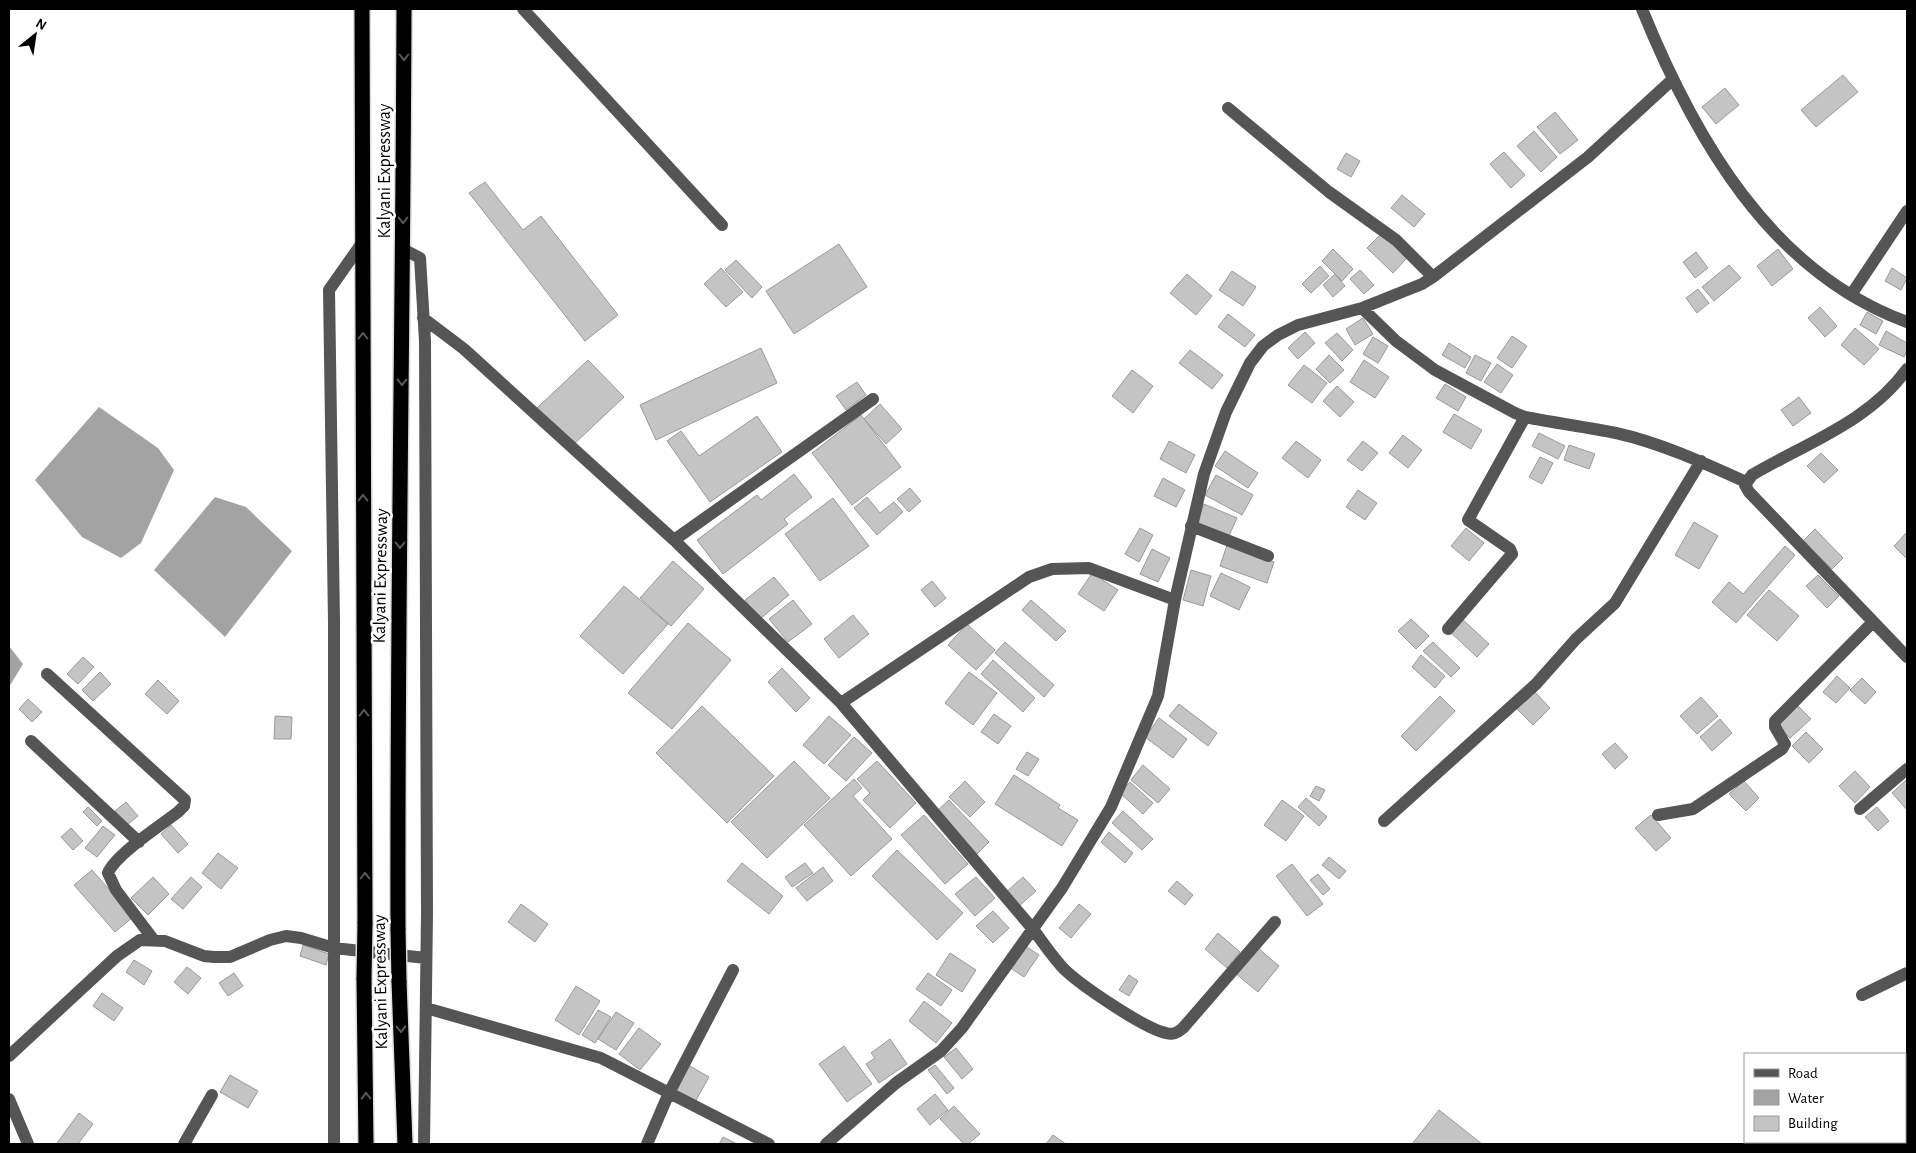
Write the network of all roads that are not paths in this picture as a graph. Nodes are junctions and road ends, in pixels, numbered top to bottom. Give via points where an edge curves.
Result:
1 (362, 9) edge
2 (404, 9) edge
3 (523, 9) edge
4 (1642, 9) edge
5 (1672, 80) junction
6 (1228, 108) dead end
7 (1907, 211) edge
8 (722, 225) dead end
9 (362, 244) junction
10 (403, 249) junction
11 (1433, 277) junction
12 (1850, 295) junction
13 (1362, 308) junction
14 (424, 318) junction
15 (1907, 322) edge
16 (1907, 369) edge
17 (873, 399) dead end
18 (1524, 417) junction
19 (1701, 461) junction
20 (1746, 482) junction
21 (1191, 526) junction
22 (674, 540) junction
23 (1268, 556) dead end
24 (1175, 600) junction
25 (1873, 622) junction
26 (1448, 629) dead end
27 (1907, 656) edge
28 (47, 674) dead end
29 (842, 703) junction
30 (31, 741) dead end
31 (1907, 769) edge
32 (1860, 808) dead end
33 (1658, 815) dead end
34 (1384, 821) dead end
35 (139, 842) junction
36 (1274, 922) dead end
37 (1032, 928) junction
38 (153, 939) junction
39 (334, 948) junction
40 (426, 958) junction
41 (734, 970) dead end
42 (1907, 973) edge
43 (1862, 995) dead end
44 (426, 1008) junction
45 (9, 1056) edge
46 (669, 1093) junction
47 (212, 1095) dead end
48 (9, 1099) edge
49 (28, 1144) edge
50 (184, 1144) edge
51 (334, 1144) edge
52 (366, 1144) edge
53 (405, 1144) edge
54 (424, 1144) edge
55 (647, 1144) edge
56 (769, 1144) edge
57 (826, 1144) edge

1 - 9 highway, Kalyani Expressway
2 -> 10 highway, Kalyani Expressway
3 - 8 street
4 - 5 street
5 - 11 street via 1588,158
5 - 12 street via 1745,200 1790,247
6 - 11 street via 1329,192 1396,240
7 - 12 street
9 - 39 street via 329,290
52 -> 9 highway, Kalyani Expressway, bridge
10 - 14 street via 420,258
10 -> 53 highway, Kalyani Expressway, bridge via 398,930
11 - 13 street
12 - 15 street
13 - 18 street via 1396,341 1435,370
13 - 21 street via 1298,325 1263,346 1250,363 1219,430
14 - 22 street via 464,349
14 - 40 street
16 - 20 street via 1888,393 1869,409 1752,475
17 - 22 street
18 - 19 street via 1617,434
18 - 26 street via 1468,520 1510,549 1512,554
19 - 20 street
19 - 34 street via 1615,603 1576,639 1536,684
20 - 25 street via 1749,492
21 - 23 street
21 - 24 street
22 - 29 street
24 - 29 street via 1089,568 1052,569 1029,577
24 - 37 street via 1158,696 1138,746 1103,822 1062,888
25 - 27 street
25 - 33 street via 1775,721 1785,744 1782,750 1698,807
28 - 35 street via 185,800 178,812
29 - 37 street
30 - 35 street
31 - 32 street
35 - 38 street via 112,866 109,877
36 - 37 street via 1176,1034 1151,1028 1081,983 1055,959
37 - 57 street via 954,1038
38 - 39 street via 214,957 230,956 286,936
38 - 45 street via 137,941 117,956
39 - 40 street
39 - 51 street
40 - 44 street
41 - 46 street
42 - 43 street
44 - 46 street via 600,1058
44 - 54 street
46 - 55 street
46 - 56 street
47 - 50 street
48 - 49 street

